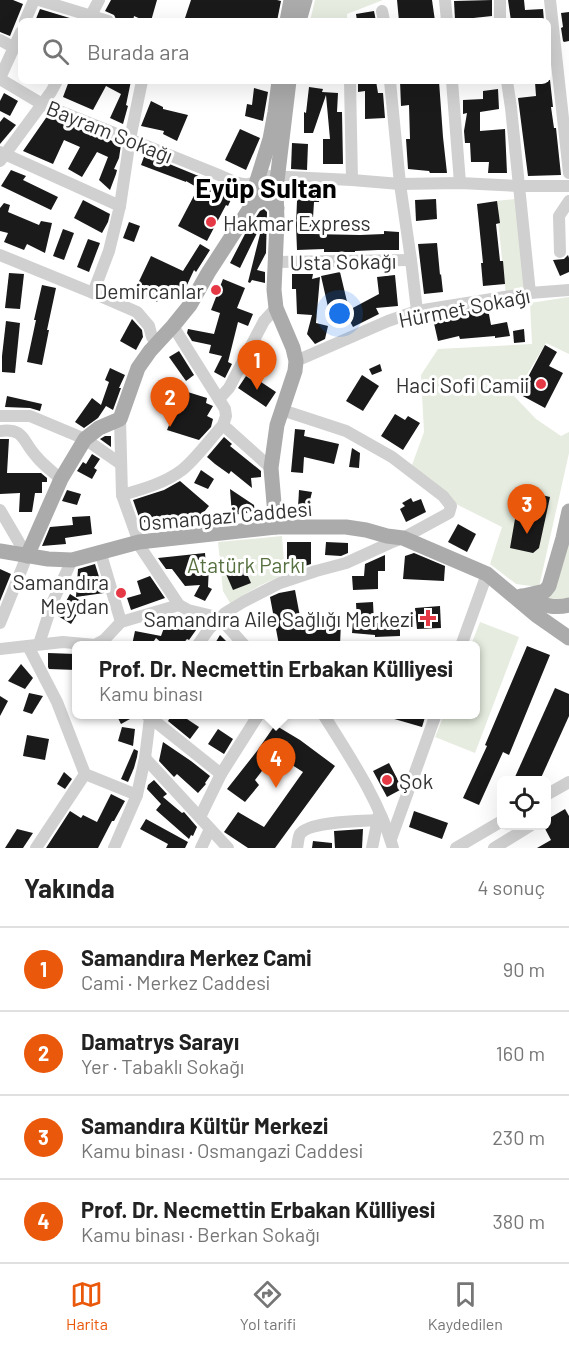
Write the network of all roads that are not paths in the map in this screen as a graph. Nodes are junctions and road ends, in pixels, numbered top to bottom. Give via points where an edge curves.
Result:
1 (34, 0) edge
2 (39, 0) edge
3 (99, 0) edge
4 (291, 0) edge
5 (304, 0) edge
6 (445, 0) edge
7 (500, 0) edge
8 (546, 0) edge
9 (27, 18) edge
10 (87, 18) edge
11 (90, 18) edge
12 (288, 18) edge
13 (300, 18) edge
14 (447, 18) edge
15 (500, 18) edge
16 (548, 18) edge
17 (551, 37) edge
18 (0, 40) edge
19 (18, 40) edge
20 (15, 48) junction
21 (0, 78) edge
22 (55, 84) edge
23 (141, 84) edge
24 (279, 84) edge
25 (289, 84) edge
26 (350, 84) edge
27 (390, 84) edge
28 (452, 84) edge
29 (507, 84) edge
30 (42, 104) junction
31 (130, 139) junction
32 (2, 156) edge
33 (569, 172) edge
34 (352, 180) junction
35 (460, 183) junction
36 (400, 184) junction
37 (519, 186) junction
38 (569, 186) edge
39 (273, 187) junction
40 (569, 201) edge
41 (120, 206) junction
42 (560, 252) dead end
43 (0, 255) edge
44 (411, 260) junction
45 (274, 262) junction
46 (569, 290) edge
47 (93, 293) junction
48 (530, 293) junction
49 (276, 308) junction
50 (417, 311) junction
51 (173, 326) junction
52 (157, 343) junction
53 (296, 361) junction
54 (219, 399) junction
55 (282, 410) junction
56 (0, 416) edge
57 (120, 418) junction
58 (223, 425) junction
59 (0, 431) edge
60 (85, 439) junction
61 (121, 464) junction
62 (271, 468) junction
63 (61, 479) junction
64 (122, 495) junction
65 (0, 510) edge
66 (569, 511) edge
67 (276, 527) junction
68 (403, 538) junction
69 (139, 542) junction
70 (0, 551) edge
71 (100, 551) junction
72 (27, 556) junction
73 (72, 560) junction
74 (487, 574) junction
75 (507, 591) junction
76 (523, 596) junction
77 (179, 605) junction
78 (569, 605) edge
79 (536, 615) junction
80 (221, 618) junction
81 (0, 622) edge
82 (121, 622) junction
83 (569, 638) edge
84 (102, 641) edge
85 (201, 641) edge
86 (241, 641) edge
87 (462, 641) edge
88 (72, 643) edge
89 (569, 644) edge
90 (34, 645) junction
91 (0, 649) edge
92 (150, 719) edge
93 (154, 719) edge
94 (256, 719) edge
95 (326, 719) edge
96 (434, 719) edge
97 (145, 758) junction
98 (85, 774) junction
99 (221, 774) junction
100 (569, 782) edge
101 (551, 792) edge
102 (137, 795) junction
103 (378, 816) junction
104 (200, 817) junction
105 (497, 823) edge
106 (210, 829) junction
107 (488, 829) junction
108 (522, 830) edge
109 (392, 843) edge
110 (497, 846) edge
111 (36, 848) edge
112 (114, 848) edge
113 (201, 848) edge
114 (228, 848) edge
115 (297, 848) edge
116 (372, 848) edge
117 (456, 848) edge

1 - 9 street
2 - 10 street
3 - 11 street
4 - 12 main road
5 - 13 main road
6 - 14 street
7 - 15 street
8 - 16 street
17 - 33 street
18 - 20 street
19 - 20 street
20 - 21 street
21 - 30 street, Bayram Sokağı
22 - 30 street
23 - 31 street
24 - 39 main road via 264,161
25 - 39 main road
26 - 34 street
27 - 36 street
28 - 35 street
29 - 37 street
30 - 31 street, Bayram Sokağı
30 - 32 street
31 - 39 street, Bayram Sokağı via 244,185
31 - 41 street
32 - 41 street
34 - 36 street, Bayram Sokağı
34 - 39 street, Bayram Sokağı
35 - 36 street, Bayram Sokağı
35 - 37 street, Bayram Sokağı
36 - 44 street
37 - 38 street, Bayram Sokağı
37 - 48 street
39 - 45 main road
39 - 51 main road via 252,205
40 - 42 street via 559,216
41 - 47 street
43 - 47 street
44 - 45 street, Usta Sokağı
44 - 50 street
45 - 49 main road
46 - 48 street, Hürmet Sokağı
47 - 52 street via 137,312
48 - 50 street, Hürmet Sokağı
49 - 53 main road
49 - 54 street via 264,321 229,388
50 - 53 street, Hürmet Sokağı
51 - 52 main road
51 - 54 street
52 - 57 main road via 138,368
53 - 55 main road
54 - 58 street via 226,412
55 - 62 main road
55 - 68 street via 346,431 392,457 443,496 451,506 449,513
56 - 60 street via 30,416
57 - 60 main road
57 - 61 street
58 - 62 street
58 - 64 street via 194,459 171,477
59 - 63 street via 11,430 22,436 35,456
60 - 61 street
60 - 63 main road
61 - 64 street
62 - 67 main road
63 - 72 main road
64 - 69 street
65 - 72 street
66 - 76 main road via 549,586 545,591
67 - 68 main road, Osmangazi Caddesi via 346,527
67 - 69 main road, Osmangazi Caddesi
68 - 74 main road, Osmangazi Caddesi
68 - 80 street via 346,563 280,583
69 - 71 main road, Osmangazi Caddesi
69 - 77 street
70 - 72 main road, Osmangazi Caddesi
71 - 73 main road, Osmangazi Caddesi
71 - 82 street
72 - 73 main road, Osmangazi Caddesi
72 - 81 street
73 - 90 street
74 - 75 main road, Osmangazi Caddesi
74 - 87 street
75 - 76 main road
75 - 79 main road, Osmangazi Caddesi
76 - 78 main road via 550,607
77 - 80 street
77 - 82 street
79 - 83 main road, Osmangazi Caddesi
79 - 89 main road
80 - 85 street
80 - 86 street
82 - 84 street
88 - 90 street
90 - 91 street
90 - 98 street
92 - 97 street
93 - 99 street
94 - 99 street
95 - 103 street via 359,771
96 - 109 street
97 - 102 street
97 - 104 street
98 - 102 street
98 - 111 street
99 - 104 street
100 - 101 street
102 - 112 street
103 - 109 street
103 - 115 street via 306,829
103 - 116 street
104 - 106 street
105 - 107 street
106 - 113 street
106 - 114 street
107 - 110 street
107 - 117 street
108 - 110 street

